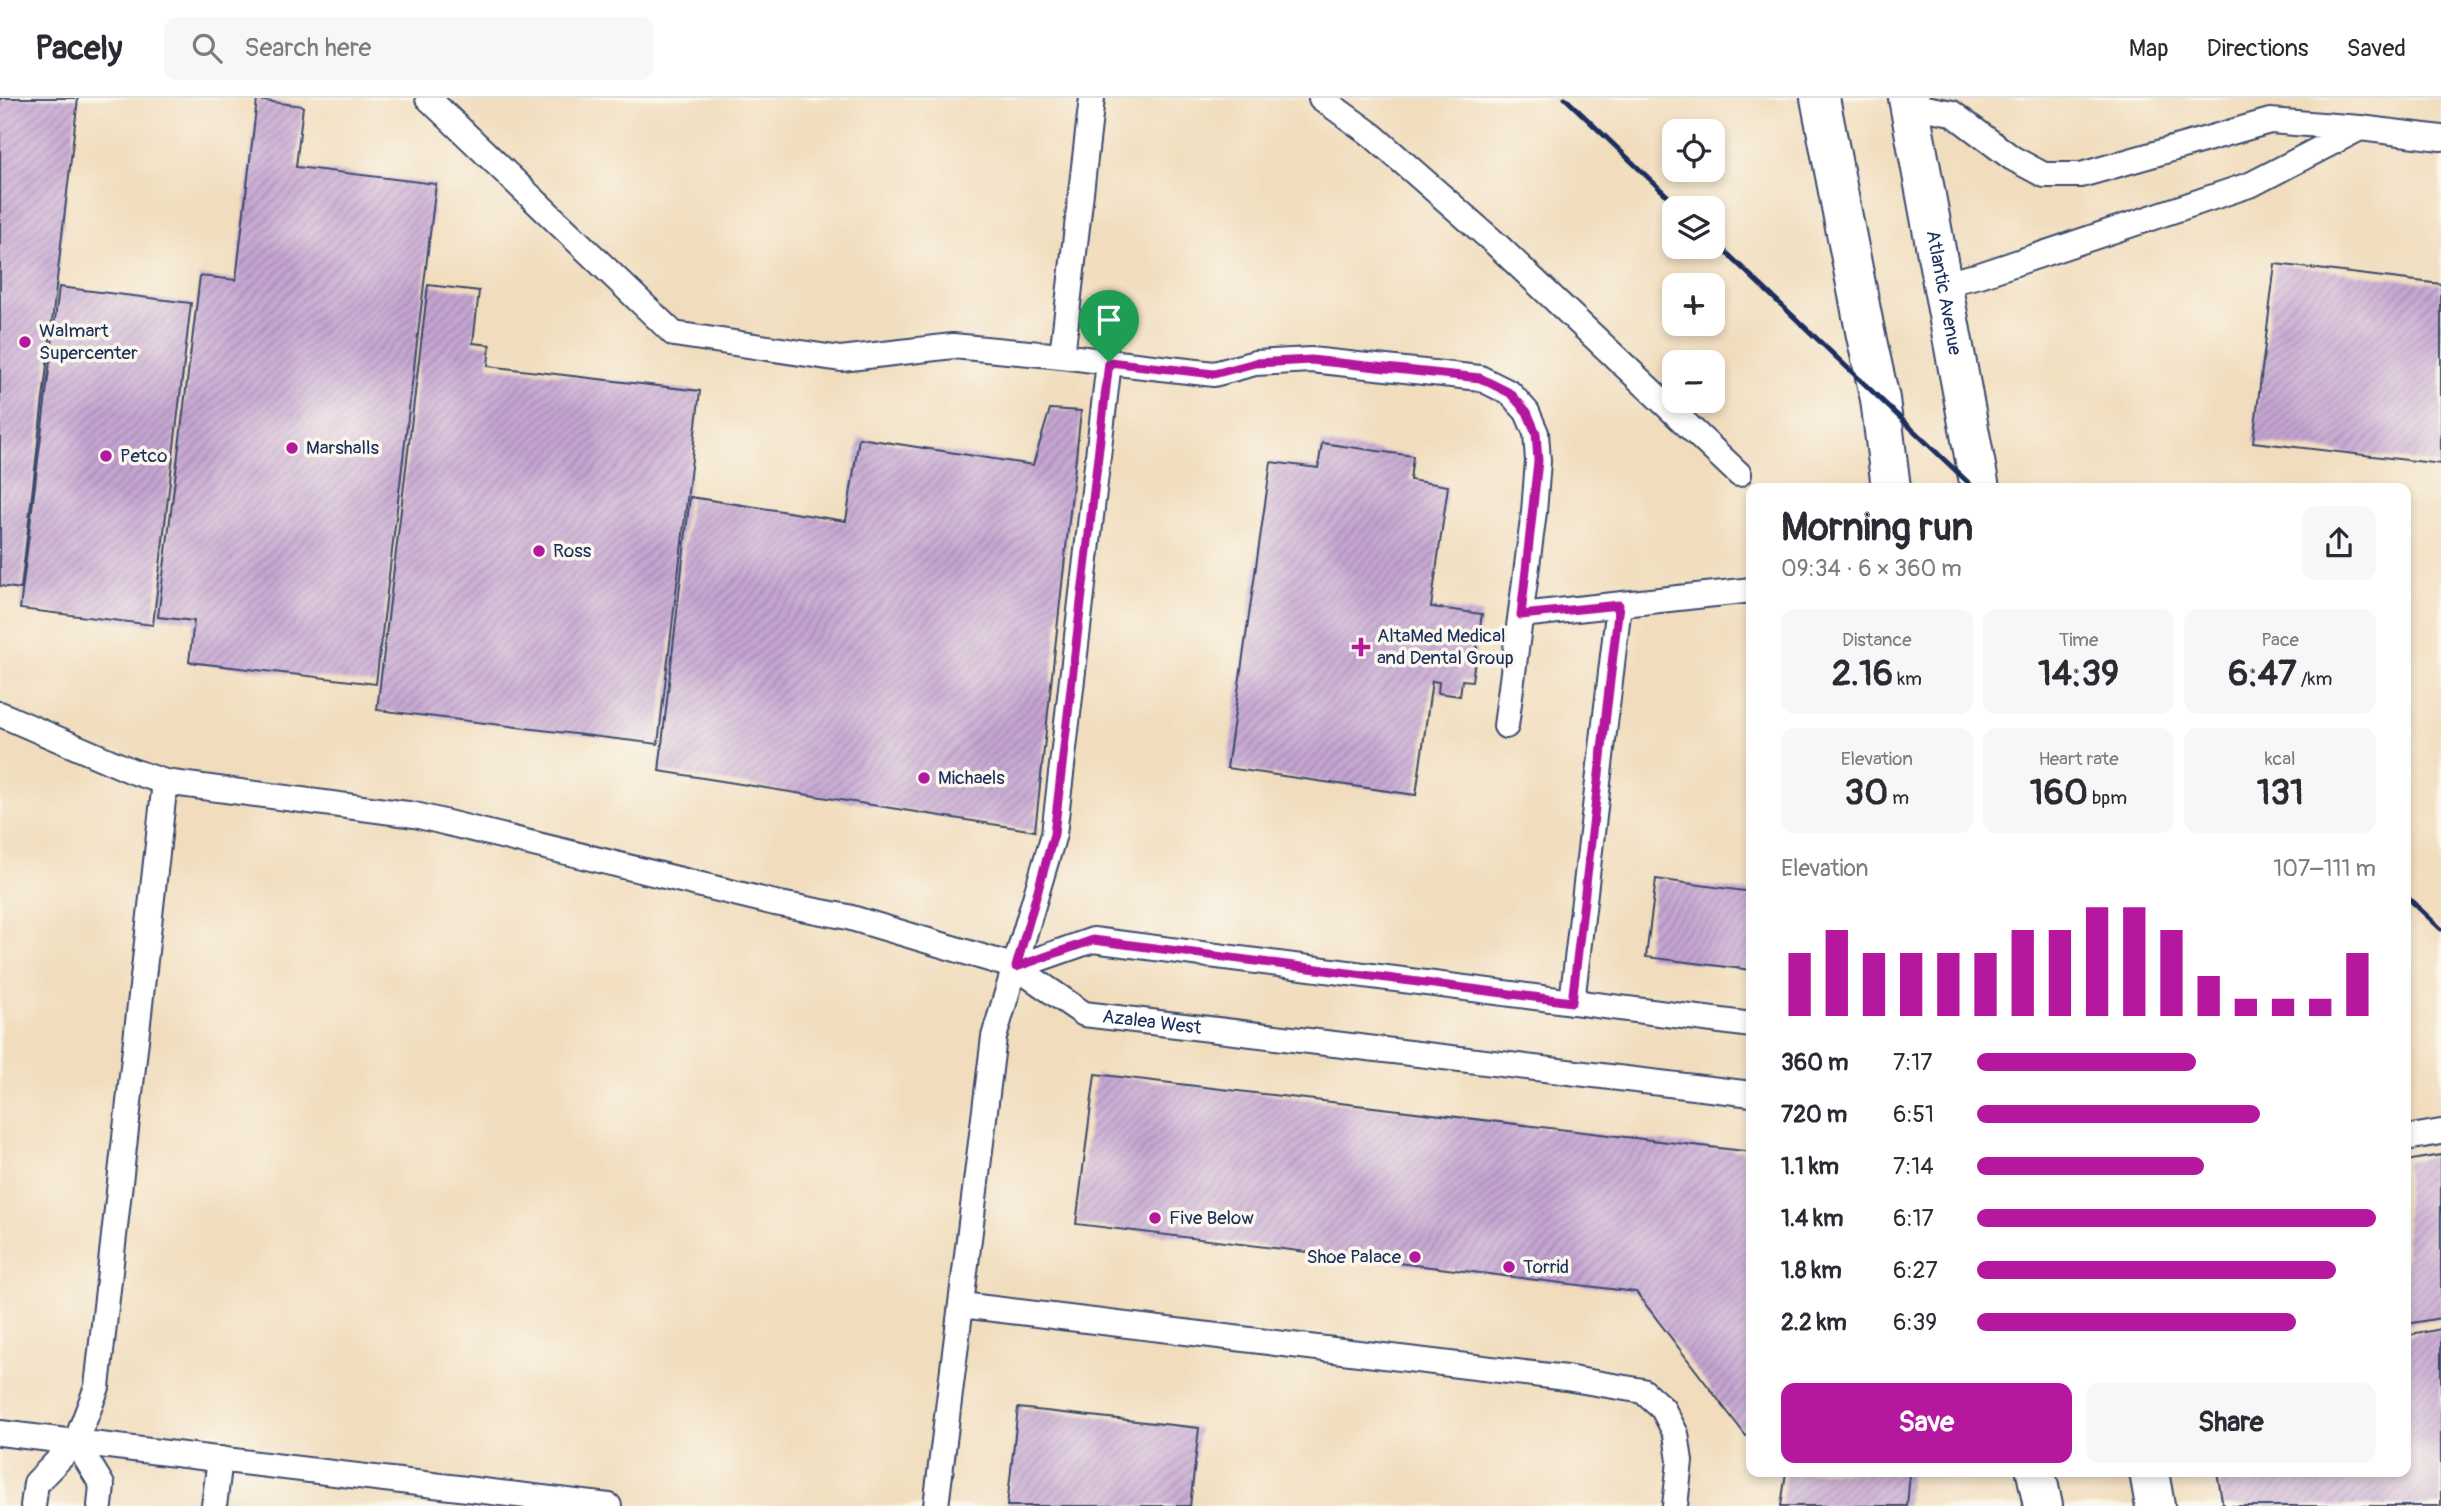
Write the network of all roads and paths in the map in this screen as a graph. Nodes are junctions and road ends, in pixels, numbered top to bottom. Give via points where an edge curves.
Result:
1 (428, 98) edge
2 (1093, 98) edge
3 (1321, 98) edge
4 (1820, 98) edge
5 (1909, 102) edge
6 (2360, 128) junction
7 (2441, 138) edge
8 (1942, 284) junction
9 (1062, 356) junction
10 (1109, 362) junction
11 (1739, 474) dead end
12 (1890, 483) edge
13 (1979, 483) edge
14 (1746, 591) edge
15 (1619, 605) junction
16 (1521, 615) junction
17 (0, 714) edge
18 (1506, 726) dead end
19 (165, 782) junction
20 (1016, 967) junction
21 (1572, 1002) junction
22 (1746, 1025) edge
23 (1746, 1093) edge
24 (2441, 1132) edge
25 (2411, 1137) edge
26 (961, 1305) junction
27 (0, 1433) edge
28 (76, 1442) junction
29 (220, 1460) junction
30 (2037, 1477) edge
31 (2150, 1477) edge
32 (33, 1506) edge
33 (100, 1506) edge
34 (214, 1506) edge
35 (609, 1506) edge
36 (936, 1506) edge
37 (1675, 1506) edge
38 (2043, 1506) edge
39 (2155, 1506) edge

1 - 9 lane via 674,334 841,359 953,346
2 - 9 lane
3 - 11 lane via 1372,135 1496,244
4 - 12 main road via 1880,399
5 - 6 lane via 1952,113 2012,158 2044,175 2081,175 2270,121
5 - 8 main road, Atlantic Avenue
6 - 7 lane
6 - 8 lane via 2252,184
8 - 13 main road, Atlantic Avenue
9 - 10 lane
10 - 16 lane via 1214,374 1255,363 1323,361 1480,378 1510,393 1527,412 1536,433 1538,461
10 - 20 lane via 1054,834
14 - 15 lane
15 - 16 lane
15 - 21 lane
16 - 18 lane
17 - 19 lane, Azalea West
19 - 20 lane, Azalea West via 415,815 848,917
19 - 28 lane via 97,1387
20 - 21 lane via 1093,940
20 - 23 lane, Azalea West via 1084,1014
20 - 26 lane via 994,1037
21 - 22 lane
24 - 25 lane
26 - 36 lane
26 - 37 lane via 1643,1391 1663,1409 1676,1434 1680,1461
27 - 28 lane
28 - 29 lane
28 - 32 lane via 36,1483
28 - 33 lane via 102,1485
29 - 34 lane
29 - 35 lane
30 - 38 main road
31 - 39 main road

